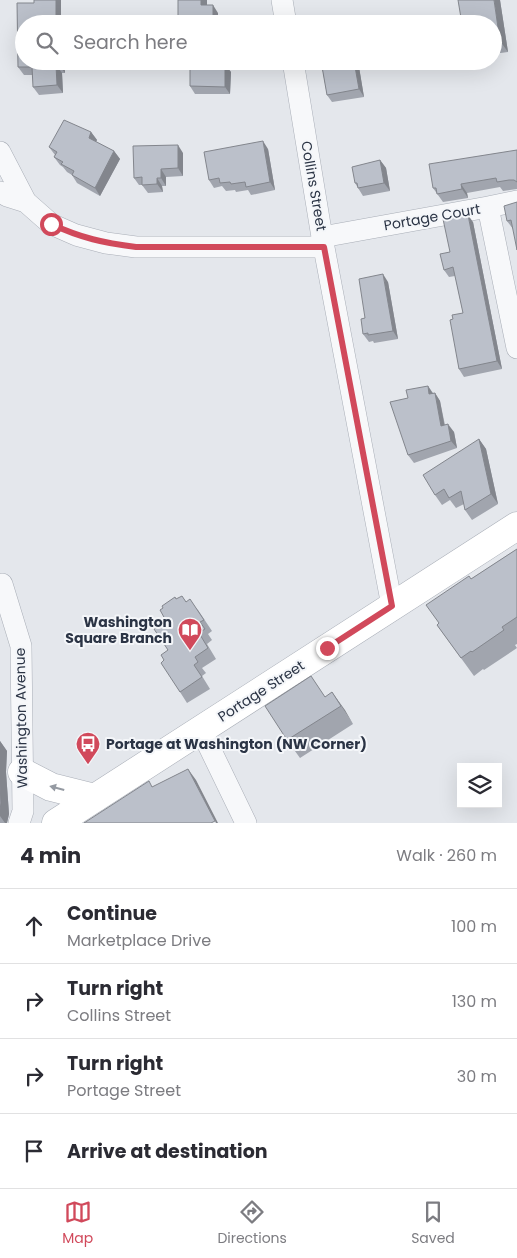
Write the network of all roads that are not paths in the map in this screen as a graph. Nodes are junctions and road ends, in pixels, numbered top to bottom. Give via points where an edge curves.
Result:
1 (282, 0) edge
2 (284, 15) edge
3 (294, 70) edge
4 (0, 152) edge
5 (0, 192) edge
6 (517, 201) edge
7 (26, 202) junction
8 (488, 206) junction
9 (323, 242) junction
10 (517, 348) edge
11 (517, 526) edge
12 (2, 584) dead end
13 (392, 606) junction
14 (201, 730) junction
15 (22, 772) junction
16 (95, 798) junction
17 (19, 823) edge
18 (56, 823) edge
19 (246, 823) edge

1 - 2 street
3 - 9 street, Collins Street
4 - 7 street
5 - 7 street
6 - 8 street
7 - 9 street, Portage Court via 51,224 106,243 136,247
8 - 9 street, Portage Court
8 - 10 street, Portage Court
9 - 13 street, Collins Street
11 - 13 main road, Portage Street
12 - 15 street, Washington Avenue via 21,646
13 - 14 main road, Portage Street
14 - 16 main road, Portage Street
14 - 19 street
16 -> 15 main road via 51,787
15 - 17 street, Washington Avenue
16 - 18 main road, Portage Street

